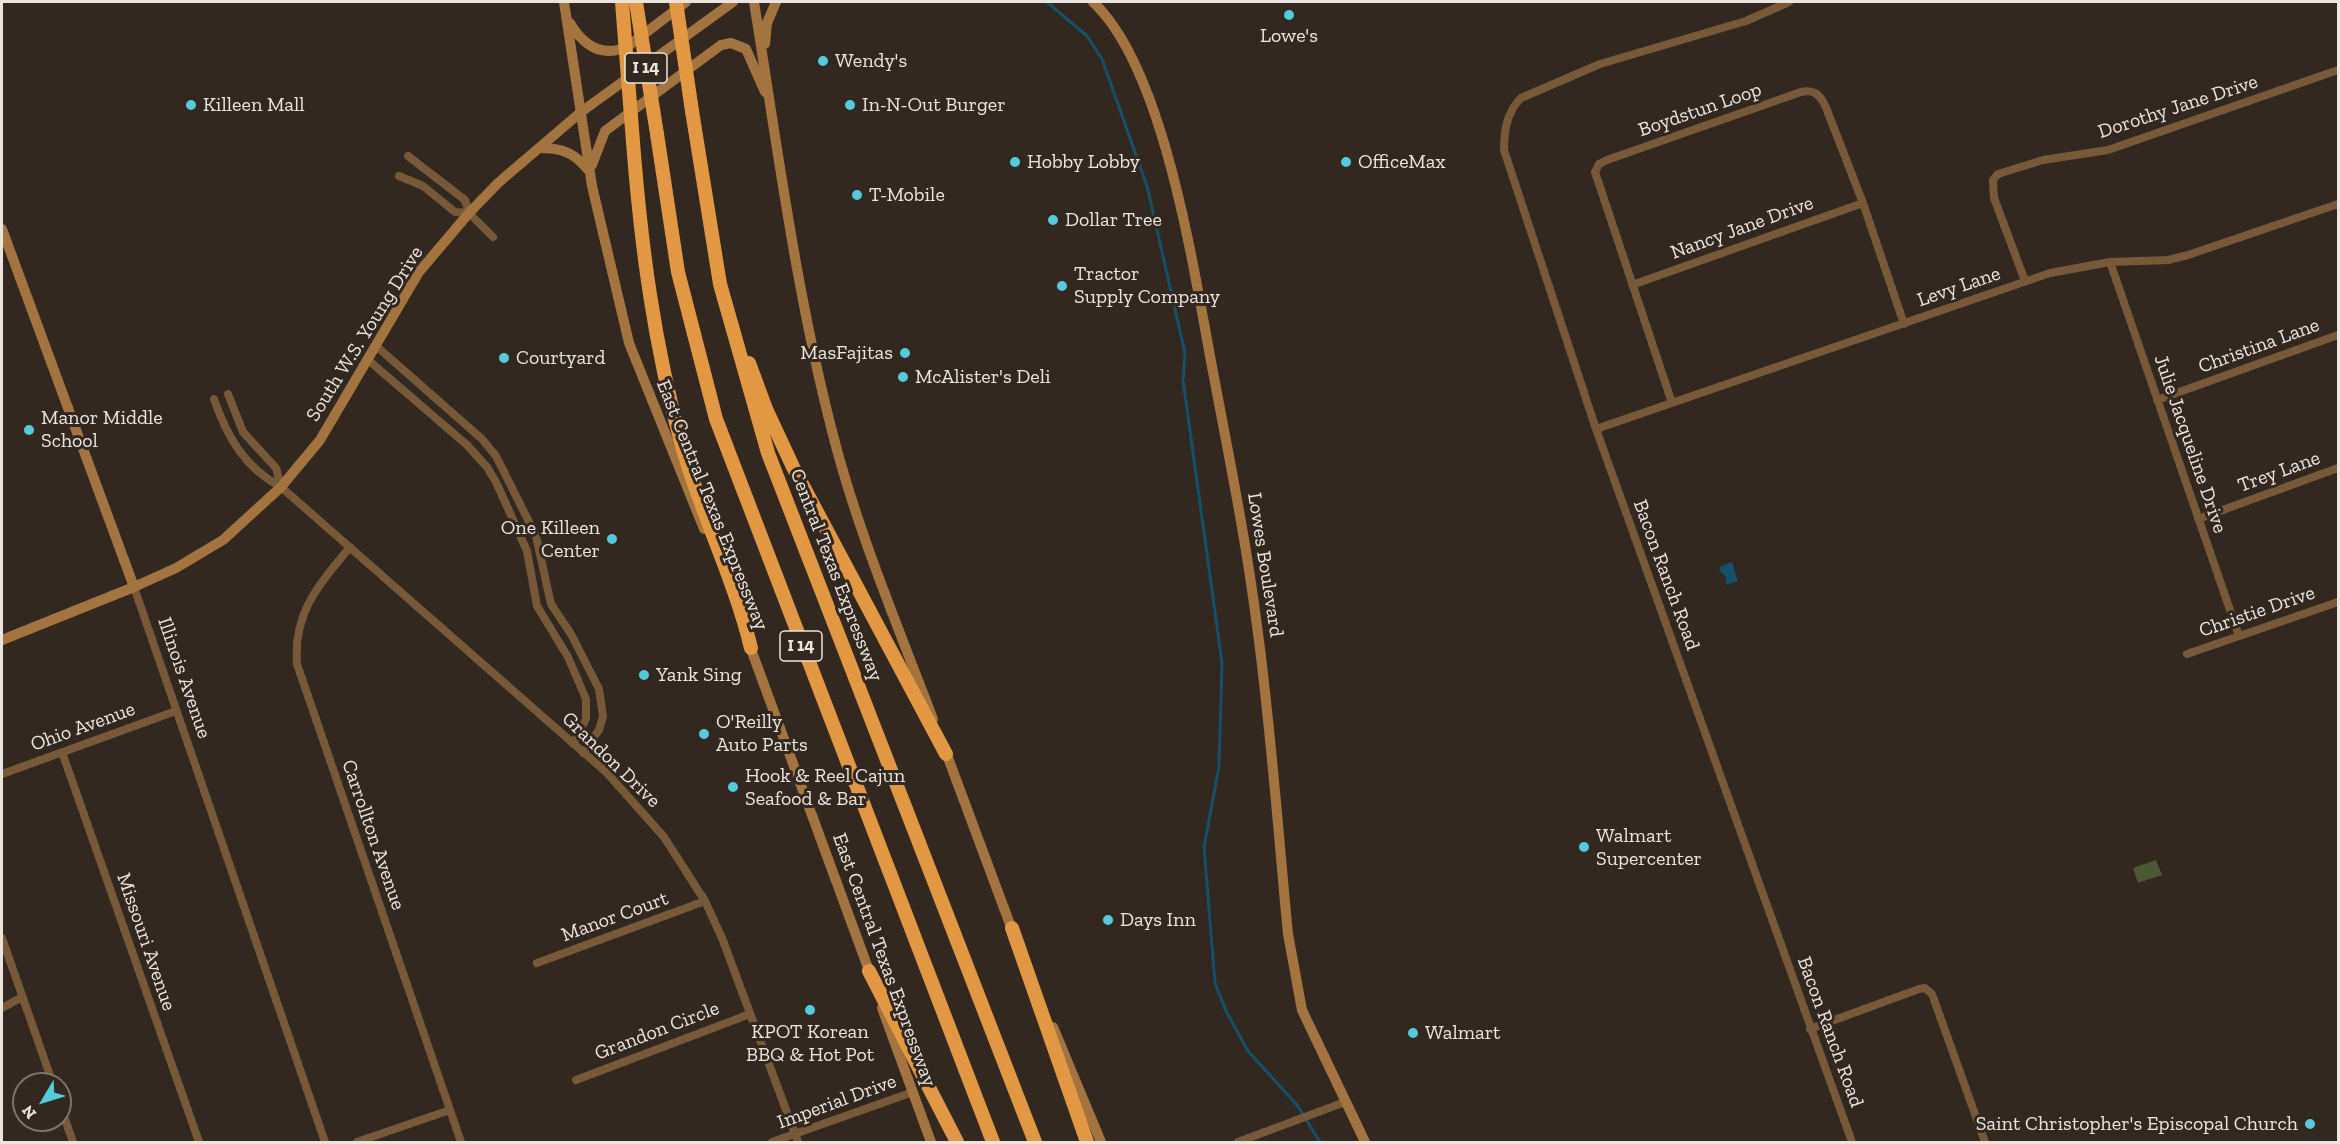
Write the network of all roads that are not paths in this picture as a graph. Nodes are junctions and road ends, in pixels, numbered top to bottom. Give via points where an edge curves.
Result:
1 (564, 2) edge
2 (622, 2) edge
3 (636, 2) edge
4 (676, 2) edge
5 (686, 2) edge
6 (733, 2) edge
7 (754, 2) edge
8 (776, 2) edge
9 (1093, 2) edge
10 (1789, 2) edge
11 (567, 17) junction
12 (763, 56) junction
13 (2338, 70) edge
14 (581, 112) junction
15 (772, 112) junction
16 (540, 148) junction
17 (408, 156) dead end
18 (590, 173) junction
19 (399, 176) dead end
20 (1863, 203) junction
21 (2338, 204) edge
22 (469, 213) junction
23 (2, 229) edge
24 (493, 237) dead end
25 (2110, 262) junction
26 (2025, 281) junction
27 (720, 284) junction
28 (1632, 285) junction
29 (1904, 324) junction
30 (2338, 335) edge
31 (375, 345) junction
32 (367, 358) junction
33 (419, 384) junction
34 (228, 394) dead end
35 (409, 395) junction
36 (214, 399) dead end
37 (2157, 400) junction
38 (1672, 403) junction
39 (1596, 429) junction
40 (2338, 468) edge
41 (508, 476) junction
42 (496, 483) junction
43 (281, 487) junction
44 (2198, 519) junction
45 (529, 521) junction
46 (518, 531) junction
47 (350, 547) junction
48 (134, 587) junction
49 (2338, 602) edge
50 (567, 628) junction
51 (556, 635) junction
52 (2238, 636) junction
53 (2, 640) edge
54 (750, 648) junction
55 (2187, 654) dead end
56 (594, 679) junction
57 (580, 685) junction
58 (176, 711) junction
59 (573, 744) junction
60 (62, 752) junction
61 (583, 753) junction
62 (946, 754) junction
63 (2, 774) edge
64 (705, 901) junction
65 (1012, 928) junction
66 (2, 938) edge
67 (537, 963) dead end
68 (869, 971) junction
69 (22, 997) junction
70 (2, 1008) edge
71 (750, 1014) junction
72 (1810, 1029) junction
73 (49, 1072) edge
74 (576, 1080) dead end
75 (913, 1092) junction
76 (1345, 1102) junction
77 (450, 1110) junction
78 (796, 1138) edge
79 (199, 1143) edge
80 (325, 1143) edge
81 (357, 1143) edge
82 (461, 1143) edge
83 (772, 1143) edge
84 (931, 1143) edge
85 (957, 1143) edge
86 (993, 1143) edge
87 (1035, 1143) edge
88 (1087, 1143) edge
89 (1101, 1143) edge
90 (1238, 1143) edge
91 (1365, 1143) edge
92 (1852, 1143) edge
93 (1985, 1143) edge

1 - 11 main road, East Central Texas Expressway
2 - 54 highway, bridge via 650,305 664,377 682,448 742,610
3 - 86 highway, I 14, bridge via 678,272 716,419
4 - 27 highway, Central Texas Expressway / I 14, bridge
5 - 11 main road via 617,51 587,45
6 - 14 main road, South W.S. Young Drive
7 - 12 main road
8 - 12 main road via 767,23
9 - 76 main road, Lowes Boulevard via 1117,28 1142,81 1195,273 1252,590 1297,988 1314,1037
10 - 39 street, Bacon Ranch Road via 1746,21 1600,64 1521,98 1512,108 1504,131 1504,150
11 - 14 main road, East Central Texas Expressway
12 - 15 main road
13 - 26 street, Dorothy Jane Drive via 2108,150 2043,160 1998,174 1993,180 1994,198
14 - 16 main road, South W.S. Young Drive
14 - 18 main road, East Central Texas Expressway
15 - 18 main road via 746,49 731,43 721,45 605,130
15 - 62 main road via 807,318 832,431 870,555
16 - 18 main road via 570,152
16 - 22 main road, South W.S. Young Drive
17 - 22 street via 465,200
18 - 54 main road, East Central Texas Expressway via 629,343
19 - 22 street via 423,186 455,212
20 - 28 street, Nancy Jane Drive
20 - 28 street, Boydstun Loop via 1825,105 1820,96 1808,90 1606,160 1597,167 1596,179
20 - 29 street, Boydstun Loop
21 - 25 street, Levy Lane via 2188,255 2168,260
22 - 24 street
22 - 31 main road, South W.S. Young Drive via 419,272
23 - 48 main road, Illinois Avenue
25 - 26 street, Levy Lane
25 - 37 street, Julie Jacqueline Drive
26 - 29 street, Levy Lane
27 - 62 highway via 766,409 793,467
27 - 87 highway, Central Texas Expressway / I 14 via 768,453
28 - 38 street, Boydstun Loop
29 - 38 street, Levy Lane
30 - 37 street, Christina Lane
31 - 32 main road, South W.S. Young Drive
31 - 33 street
32 - 35 street
32 - 43 main road, South W.S. Young Drive via 320,440
33 - 35 street
33 - 41 street via 482,439
34 - 43 street via 243,432 276,468
35 - 42 street via 478,456
36 - 43 street, Grandon Drive via 229,438 239,452 264,478
37 - 44 street, Julie Jacqueline Drive
38 - 39 street, Levy Lane
39 - 72 street, Bacon Ranch Road
40 - 44 street, Trey Lane
41 - 42 street
41 - 45 street
42 - 46 street
43 - 47 street, Grandon Drive
43 - 48 main road, South W.S. Young Drive via 221,542
44 - 52 street, Julie Jacqueline Drive
45 - 46 street
45 - 50 street via 542,555 551,604
46 - 51 street via 527,551 537,606
47 - 59 street, Grandon Drive
47 - 77 street, Carrollton Avenue via 306,604 297,633 297,664
48 - 53 main road, South W.S. Young Drive
48 - 58 street, Illinois Avenue
49 - 52 street, Christie Drive
50 - 51 street
50 - 56 street
51 - 57 street
52 - 55 street, Christie Drive
54 - 68 main road, East Central Texas Expressway
56 - 57 street
56 - 61 street via 603,716
57 - 59 street via 588,708
58 - 60 street, Ohio Avenue
58 - 80 street, Illinois Avenue
59 - 61 street, Grandon Drive
60 - 63 street, Ohio Avenue
60 - 79 street, Missouri Avenue
61 - 64 street, Grandon Drive via 647,816
62 - 65 main road
64 - 67 street, Manor Court
64 - 71 street, Grandon Drive
65 - 88 highway
65 - 89 main road
66 - 69 street
68 - 75 main road, East Central Texas Expressway
68 - 85 highway
69 - 70 street
69 - 73 street
71 - 74 street, Grandon Circle
71 - 78 street, Grandon Drive
72 - 92 street, Bacon Ranch Road
72 - 93 street via 1922,988 1929,991
75 - 78 street, Imperial Drive
75 - 84 main road, East Central Texas Expressway
76 - 90 street
76 - 91 main road, Lowes Boulevard
77 - 81 street
77 - 82 street, Carrollton Avenue
78 - 83 street, Imperial Drive

